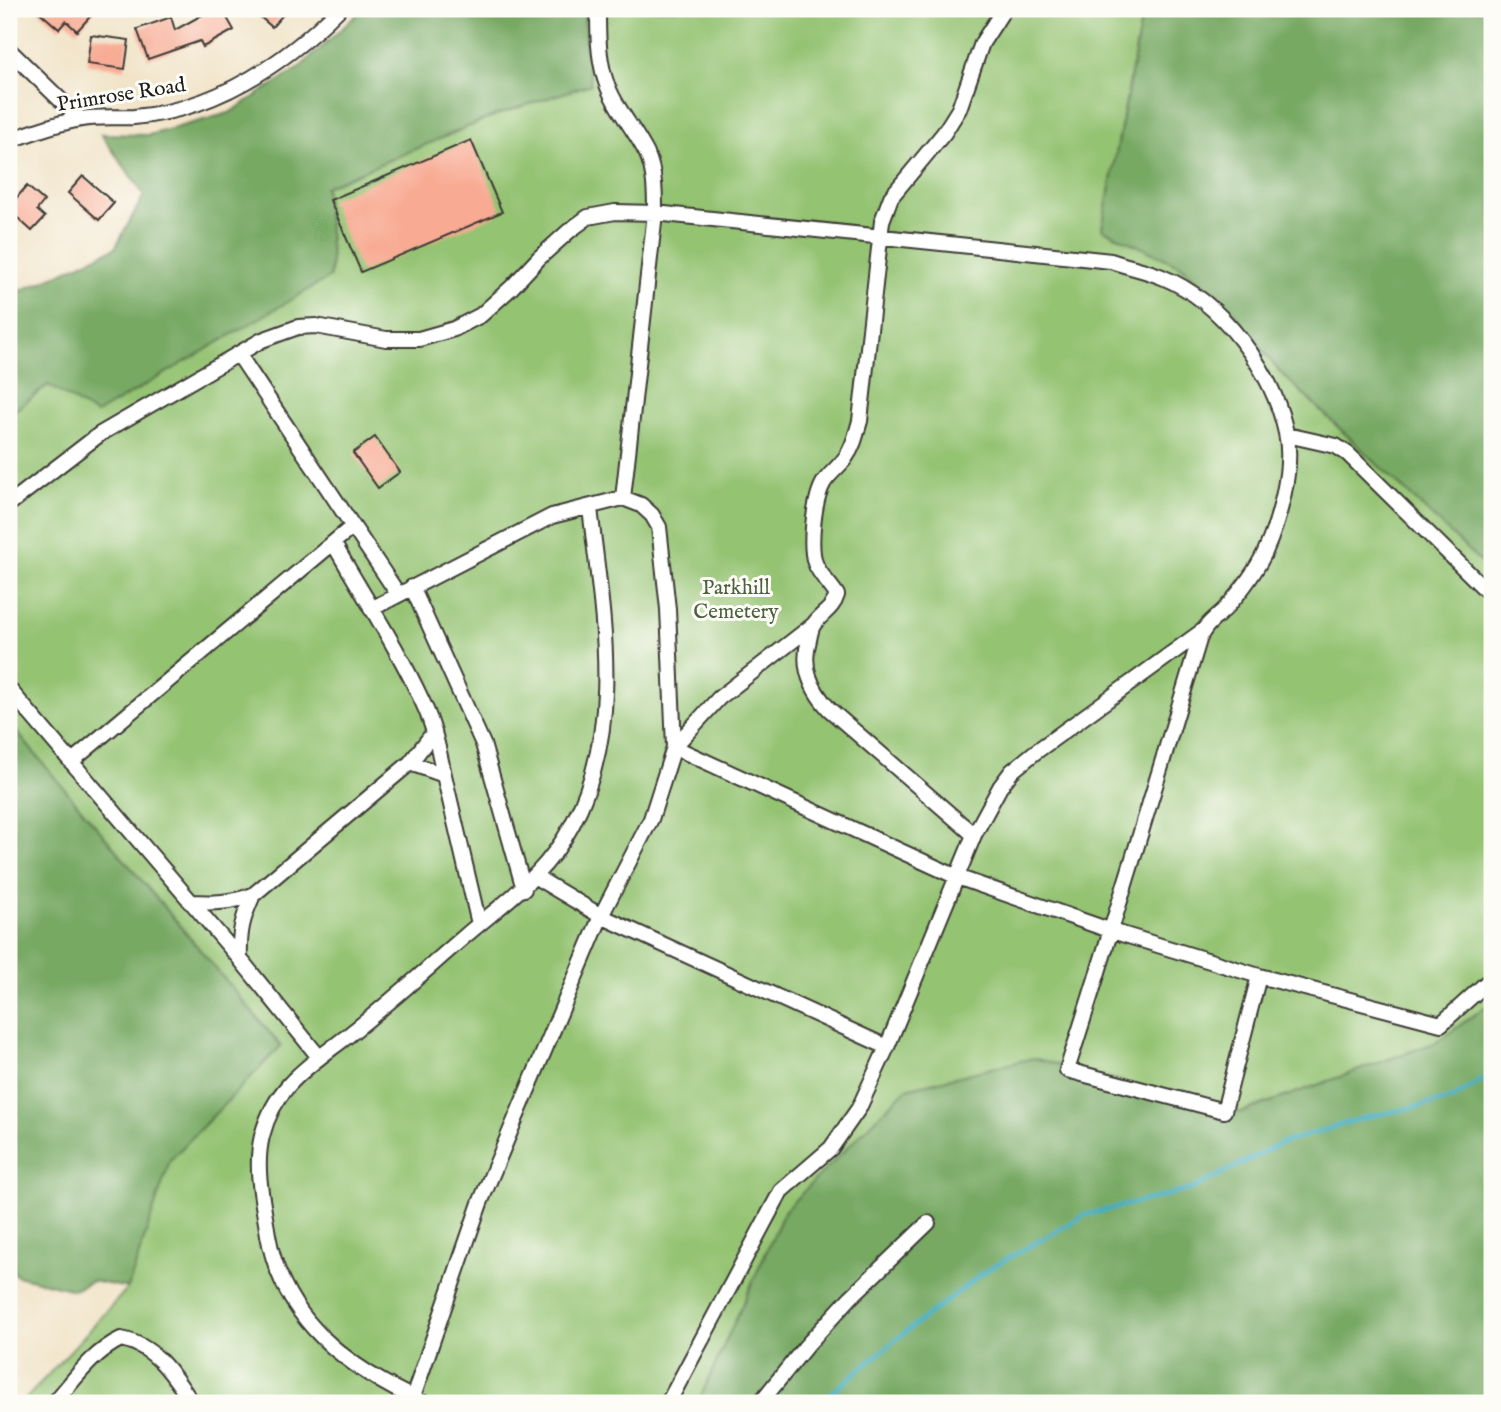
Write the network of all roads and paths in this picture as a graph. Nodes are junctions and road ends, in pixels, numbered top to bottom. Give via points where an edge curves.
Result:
1 (339, 9) edge
2 (598, 9) edge
3 (1004, 9) edge
4 (9, 50) edge
5 (80, 119) junction
6 (9, 141) edge
7 (655, 213) junction
8 (879, 236) junction
9 (239, 355) junction
10 (1287, 435) junction
11 (623, 498) junction
12 (9, 504) edge
13 (590, 508) junction
14 (352, 527) junction
15 (334, 544) junction
16 (412, 587) junction
17 (398, 594) junction
18 (1492, 596) edge
19 (372, 609) junction
20 (813, 625) junction
21 (1201, 632) junction
22 (9, 689) edge
23 (434, 732) junction
24 (674, 747) junction
25 (71, 762) junction
26 (410, 763) junction
27 (444, 775) junction
28 (974, 835) junction
29 (534, 877) junction
30 (957, 877) junction
31 (524, 889) junction
32 (253, 895) junction
33 (190, 902) junction
34 (601, 916) junction
35 (479, 924) junction
36 (1112, 931) junction
37 (240, 958) junction
38 (1259, 976) junction
39 (1492, 978) edge
40 (887, 1047) junction
41 (319, 1057) junction
42 (928, 1223) dead end
43 (416, 1402) edge
44 (54, 1403) edge
45 (192, 1403) edge
46 (668, 1403) edge
47 (760, 1403) edge

1 - 5 street, Primrose Road via 289,54 213,98 135,117
2 - 7 street via 605,78 616,106 648,156
3 - 8 street via 982,43 959,109 891,197
4 - 5 street
5 - 6 street, Primrose Road
7 - 8 street
7 - 9 street via 588,217 481,316 454,329 419,339 386,339 298,327 262,340
7 - 11 street
8 - 10 street via 1111,261 1163,277 1225,321 1255,358
8 - 20 street via 860,421 845,459 820,491 814,527 816,566 837,595 835,604
9 - 12 street via 100,435
9 - 14 street
10 - 18 street via 1336,446 1348,454
10 - 21 street via 1282,500 1266,549 1246,585
11 - 13 street
11 - 24 street via 641,505 660,527
13 - 16 street via 552,516
13 - 29 street via 602,614 603,738 573,823
14 - 15 street
14 - 17 street
15 - 19 street
15 - 25 street
16 - 17 street
16 - 31 street via 483,744
17 - 19 street
19 - 23 street via 424,704
20 - 24 street via 719,698
20 - 28 street via 805,652 809,681 818,697
21 - 28 street via 1012,771
21 - 36 street
22 - 25 street
23 - 26 street
23 - 27 street
24 - 30 street
24 - 34 street via 651,819
25 - 33 street
26 - 27 street
26 - 32 street
27 - 35 street
28 - 30 street
29 - 31 street
29 - 34 street
30 - 36 street
30 - 40 street
31 - 35 street
32 - 33 street via 219,904
32 - 37 street via 239,934
33 - 37 street
34 - 40 street
34 - 43 street via 480,1203
35 - 41 street
36 - 38 street
36 - 38 street via 1067,1070 1224,1111
37 - 41 street
38 - 39 street via 1441,1024
40 - 46 street via 859,1108 831,1148 781,1191
41 - 43 street via 291,1080 277,1099 262,1137 261,1194 270,1246 287,1294 308,1323 369,1375
42 - 47 street via 850,1298
44 - 45 street via 93,1359 121,1339 146,1347

